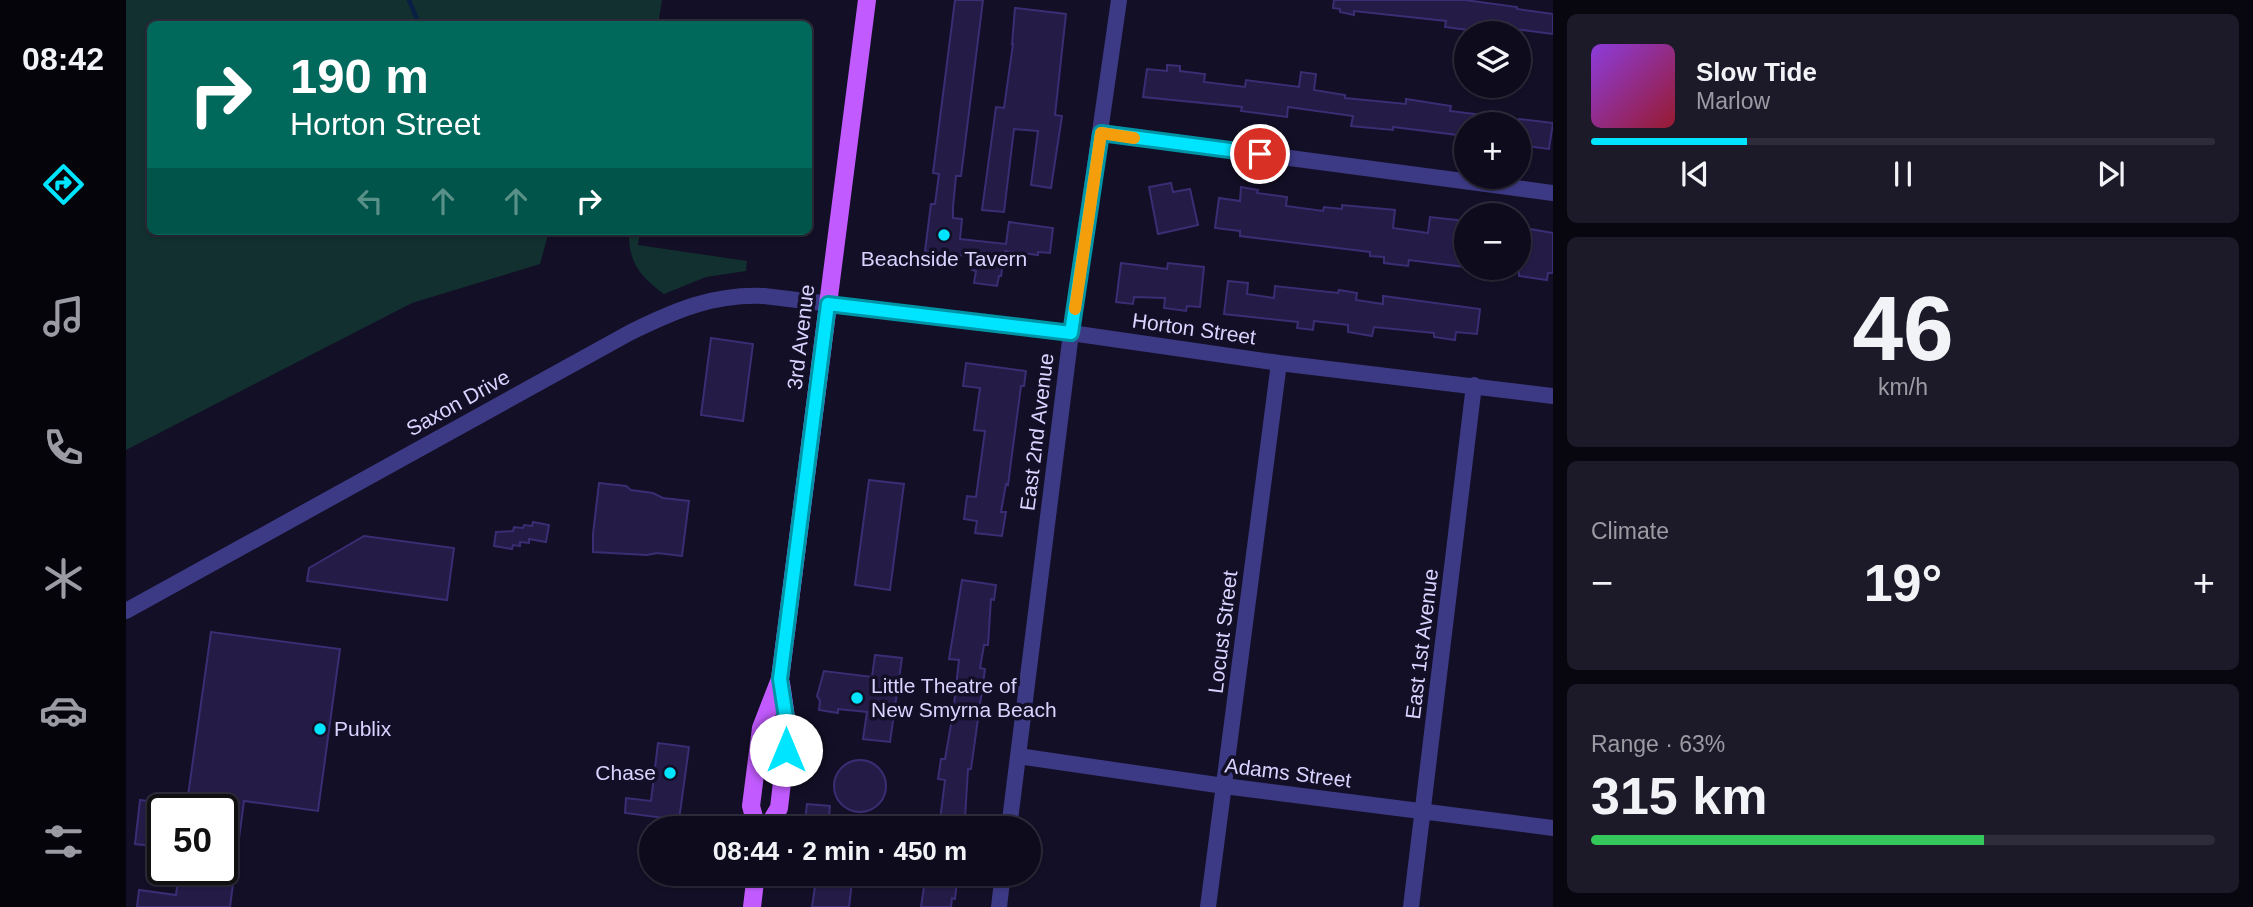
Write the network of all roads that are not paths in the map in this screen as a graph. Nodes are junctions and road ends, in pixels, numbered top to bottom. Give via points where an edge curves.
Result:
1 (867, 0) edge
2 (1119, 0) edge
3 (1101, 133) junction
4 (1553, 193) edge
5 (828, 304) junction
6 (1071, 333) junction
7 (1279, 363) junction
8 (1474, 385) junction
9 (1553, 396) edge
10 (126, 611) edge
11 (780, 679) junction
12 (1018, 756) junction
13 (1224, 786) junction
14 (1423, 812) junction
15 (754, 816) edge
16 (774, 816) edge
17 (1010, 816) edge
18 (1553, 828) edge
19 (754, 886) edge
20 (1001, 886) edge
21 (752, 907) edge
22 (999, 907) edge
23 (1208, 907) edge
24 (1411, 907) edge

1 - 5 main road, 3rd Avenue
2 - 3 street, East 2nd Avenue
3 - 4 street
3 - 6 street, East 2nd Avenue
5 - 6 street, Horton Street
5 - 10 street, Saxon Drive via 727,296 658,318
5 - 11 main road, 3rd Avenue
6 - 7 street, Horton Street
6 - 12 street, East 2nd Avenue
7 - 8 street, Horton Street
7 - 13 street, Locust Street
8 - 9 street, Horton Street
8 - 14 street, East 1st Avenue
11 - 15 main road, 3rd Avenue via 761,728 751,806
11 - 16 main road, 3rd Avenue via 788,731 779,808
12 - 13 street, Adams Street
12 - 17 street, East 2nd Avenue
13 - 14 street, Adams Street
13 - 23 street, Locust Street
14 - 18 street, Adams Street
14 - 24 street, East 1st Avenue
19 - 21 main road
20 - 22 street

